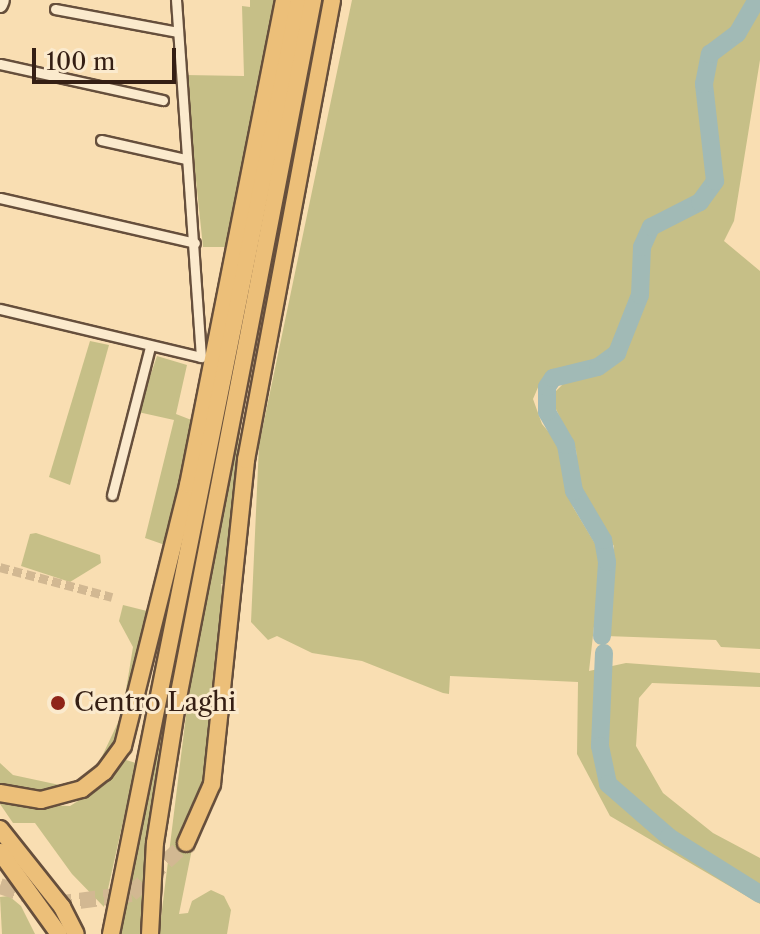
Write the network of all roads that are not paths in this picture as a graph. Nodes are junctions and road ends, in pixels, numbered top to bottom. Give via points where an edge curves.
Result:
1 (176, 0) edge
2 (284, 0) edge
3 (299, 0) edge
4 (313, 0) edge
5 (332, 0) edge
6 (55, 9) dead end
7 (178, 32) junction
8 (0, 64) edge
9 (163, 100) dead end
10 (101, 140) dead end
11 (185, 159) junction
12 (0, 198) edge
13 (195, 243) junction
14 (0, 309) edge
15 (150, 347) junction
16 (112, 495) dead end
17 (0, 793) edge
18 (0, 829) edge
19 (186, 843) tunnel mouth
20 (0, 852) edge
21 (55, 911) junction
22 (59, 934) edge
23 (76, 934) edge
24 (111, 934) edge
25 (150, 934) edge

1 - 7 street
2 - 17 highway via 188,485 123,746 104,772 82,789 41,800
3 - 24 highway
4 - 25 highway via 176,712 155,843
5 - 19 highway via 246,460 212,784
6 - 7 street
7 - 11 street
8 - 9 street
10 - 11 street
11 - 13 street
12 - 13 street
13 - 15 street via 201,357
14 - 15 street
15 - 16 street
18 - 21 highway
20 - 21 highway
21 - 22 highway
21 - 23 highway

